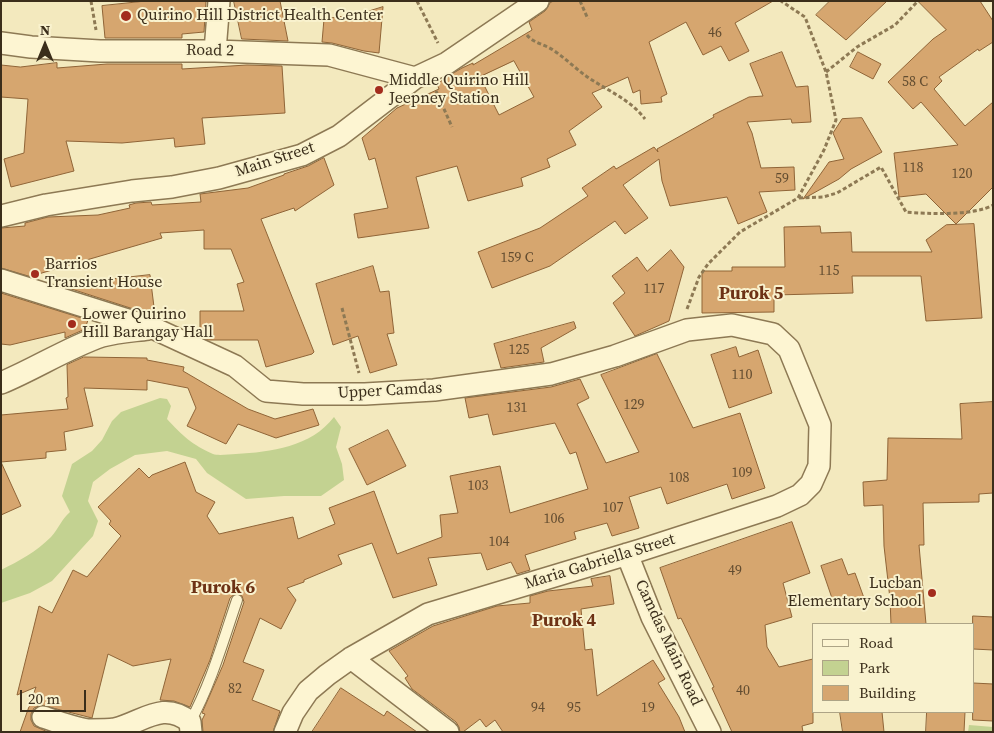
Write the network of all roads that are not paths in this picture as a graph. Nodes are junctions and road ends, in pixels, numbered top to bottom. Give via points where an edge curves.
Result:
1 (219, 1) edge
2 (538, 1) edge
3 (1, 43) edge
4 (216, 51) junction
5 (421, 75) junction
6 (1, 216) edge
7 (1, 280) edge
8 (153, 328) junction
9 (789, 349) joint
10 (1, 384) edge
11 (627, 554) junction
12 (237, 600) dead end
13 (351, 658) junction
14 (43, 717) dead end
15 (190, 727) edge
16 (285, 732) edge
17 (448, 732) edge
18 (710, 732) edge

1 - 4 street
2 - 5 street, Main Street via 447,63
3 - 4 street, Road 2 via 100,51
4 - 5 street, Road 2 via 329,55
5 - 6 street, Main Street via 339,136 302,155 200,182 46,205
7 - 8 street, Upper Camdas
8 - 9 street, Upper Camdas via 235,366 266,391 304,394 434,390 551,374 615,356 687,330 732,325 773,334
8 - 10 street via 104,336 59,354
9 - 11 street, Maria Gabriella Street via 820,425 819,466 811,484 800,495 777,506
11 - 13 street, Maria Gabriella Street via 428,614
11 - 18 street, Camdas Main Road via 652,617
12 - 15 lane
13 - 16 street, Maria Gabriella Street via 308,691 292,713
13 - 17 street
14 - 15 street via 88,730 114,729 168,711 183,717

